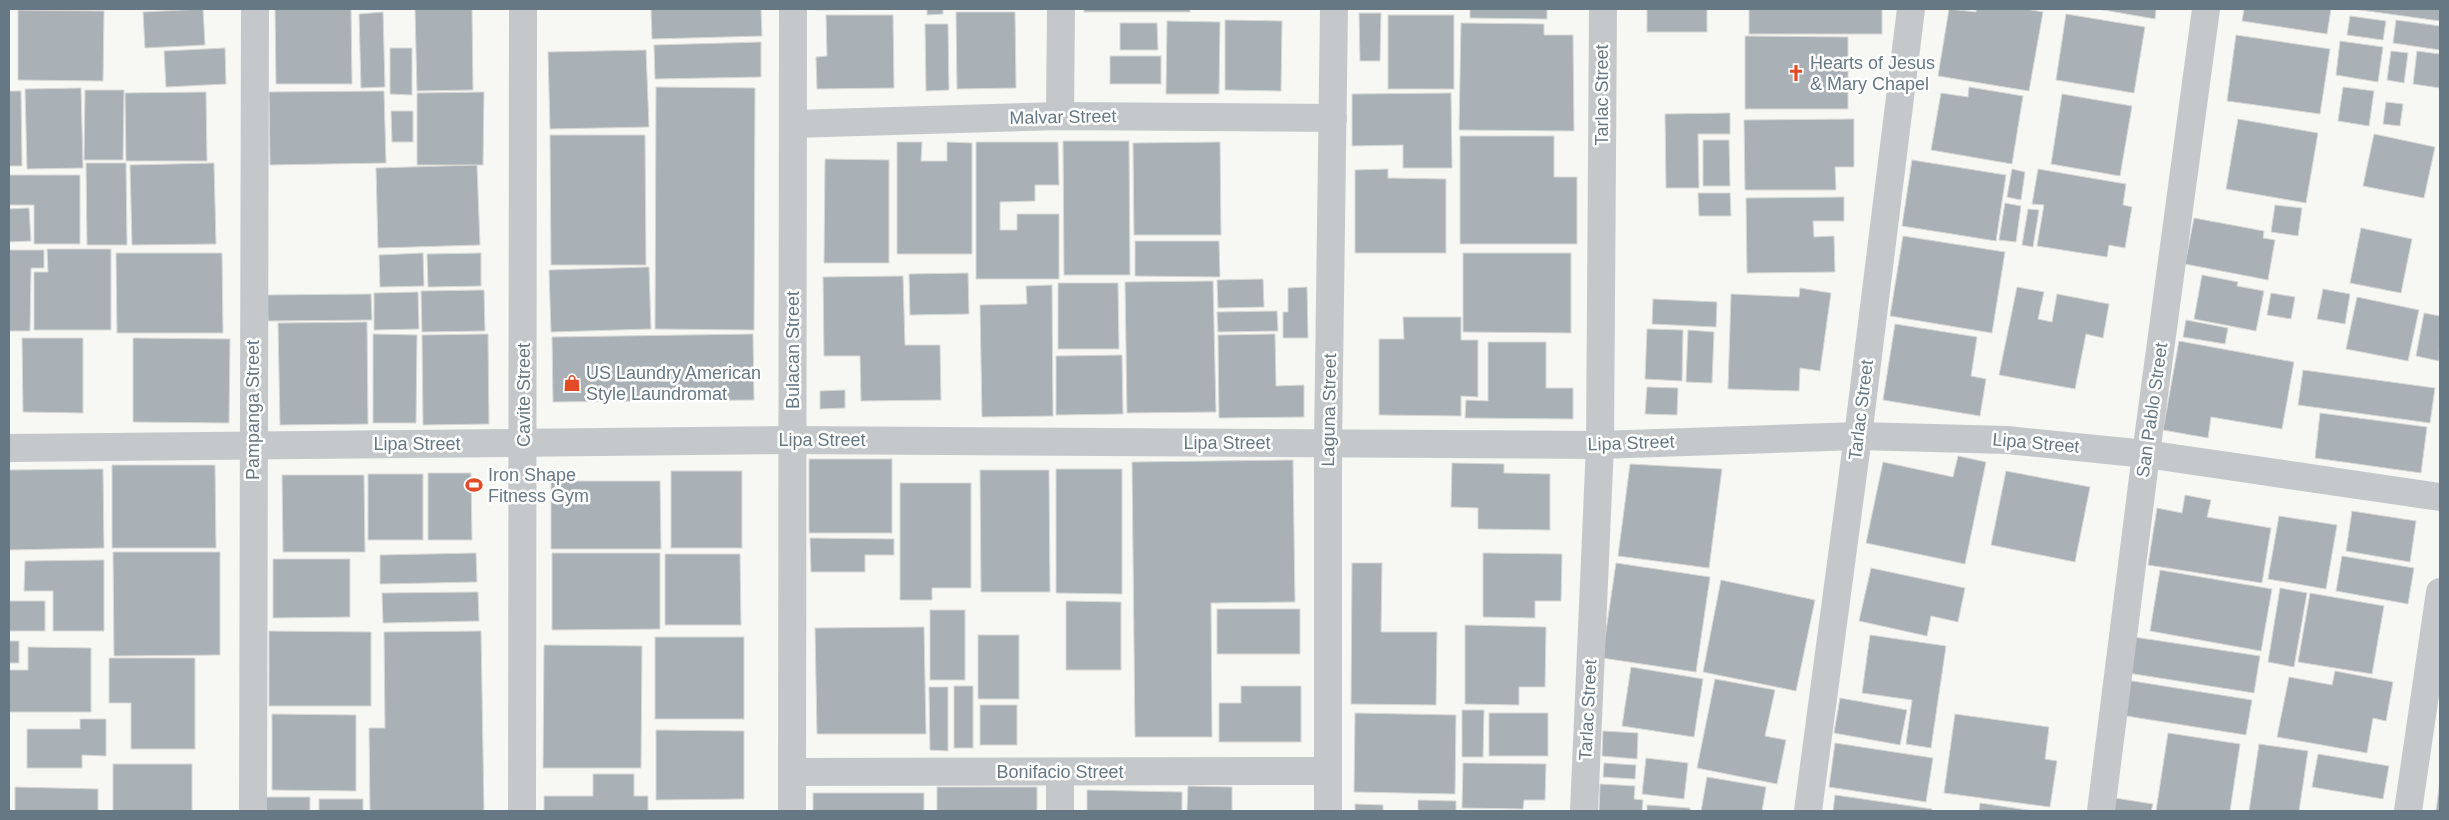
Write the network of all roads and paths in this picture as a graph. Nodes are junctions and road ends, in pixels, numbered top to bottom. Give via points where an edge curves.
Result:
1 (255, 9) edge
2 (524, 9) edge
3 (793, 9) edge
4 (1060, 9) edge
5 (1334, 9) edge
6 (1603, 9) edge
7 (1911, 9) edge
8 (2206, 9) edge
9 (1060, 116) junction
10 (1333, 118) junction
11 (793, 124) junction
12 (1858, 436) junction
13 (793, 440) junction
14 (524, 443) junction
15 (1328, 443) junction
16 (253, 444) junction
17 (1600, 445) junction
18 (9, 448) edge
19 (2146, 454) junction
20 (2440, 497) edge
21 (2440, 592) edge
22 (1328, 771) junction
23 (792, 772) junction
24 (1060, 772) junction
25 (253, 811) edge
26 (522, 811) edge
27 (792, 811) edge
28 (1060, 811) edge
29 (1328, 811) edge
30 (1584, 811) edge
31 (1808, 811) edge
32 (2101, 811) edge
33 (2408, 811) edge

1 - 16 street, Pampanga Street
2 - 14 street, Cavite Street
3 - 11 street, Bulacan Street
4 - 9 street
5 - 10 street, Laguna Street
6 - 17 street, Tarlac Street
7 - 12 street, Tarlac Street
8 - 19 street, San Pablo Street
9 - 10 street, Malvar Street
9 - 11 street, Malvar Street
10 - 15 street, Laguna Street
11 - 13 street, Bulacan Street
12 - 17 street, Lipa Street
12 - 19 street, Lipa Street via 2007,440
12 - 31 street, Tarlac Street
13 - 14 street, Lipa Street
13 - 15 street, Lipa Street
13 - 23 street, Bulacan Street
14 - 16 street, Lipa Street
14 - 26 street, Cavite Street
15 - 17 street, Lipa Street
15 - 22 street, Laguna Street
16 - 18 street, Lipa Street
16 - 25 street, Pampanga Street
17 - 30 street, Tarlac Street
19 - 20 street, Lipa Street
19 - 32 street, San Pablo Street
21 - 33 street
22 - 24 street, Bonifacio Street
22 - 29 street, Laguna Street
23 - 24 street, Bonifacio Street
23 - 27 street, Bulacan Street
24 - 28 street

